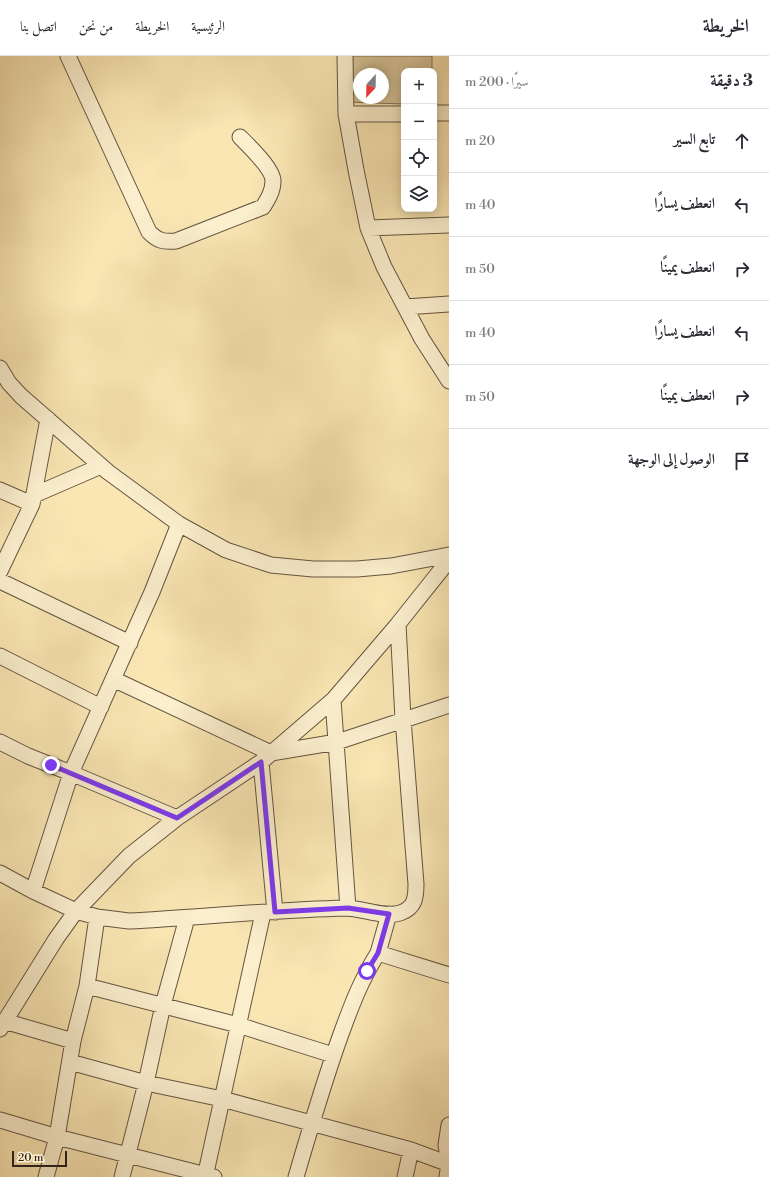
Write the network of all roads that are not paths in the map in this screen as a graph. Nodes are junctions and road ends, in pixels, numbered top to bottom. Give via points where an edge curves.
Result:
1 (68, 56) edge
2 (345, 56) edge
3 (437, 113) edge
4 (449, 113) edge
5 (346, 114) junction
6 (401, 114) edge
7 (240, 137) dead end
8 (449, 225) edge
9 (368, 228) junction
10 (449, 304) edge
11 (405, 307) junction
12 (0, 368) edge
13 (449, 381) edge
14 (48, 418) junction
15 (101, 466) junction
16 (0, 490) edge
17 (33, 500) junction
18 (179, 524) junction
19 (449, 555) edge
20 (449, 560) edge
21 (0, 571) edge
22 (0, 581) edge
23 (398, 624) junction
24 (130, 643) junction
25 (0, 656) edge
26 (113, 679) junction
27 (332, 700) junction
28 (449, 705) edge
29 (102, 707) junction
30 (403, 719) junction
31 (0, 742) edge
32 (336, 742) junction
33 (266, 758) junction
34 (71, 773) junction
35 (177, 818) junction
36 (0, 873) edge
37 (33, 890) junction
38 (348, 908) junction
39 (76, 911) junction
40 (269, 912) junction
41 (389, 914) junction
42 (98, 917) junction
43 (187, 918) junction
44 (378, 953) junction
45 (449, 975) edge
46 (87, 986) junction
47 (163, 1005) junction
48 (2, 1025) edge
49 (238, 1025) junction
50 (74, 1041) junction
51 (333, 1055) junction
52 (70, 1062) junction
53 (146, 1083) junction
54 (222, 1098) junction
55 (0, 1120) edge
56 (312, 1124) junction
57 (449, 1125) edge
58 (57, 1137) junction
59 (411, 1150) junction
60 (127, 1155) junction
61 (449, 1164) edge
62 (209, 1176) edge
63 (46, 1177) edge
64 (122, 1177) edge
65 (296, 1177) edge
66 (405, 1177) edge
67 (447, 1177) edge

1 - 7 street via 149,232 156,239 176,241 263,207 271,194 274,180 264,162
2 - 5 street
3 - 4 street
5 - 6 street
5 - 9 street
8 - 9 street
9 - 11 street via 384,267
10 - 11 street
11 - 13 street
12 - 14 street via 21,396
14 - 15 street
14 - 17 street
15 - 17 street
15 - 18 street
16 - 17 street
17 - 21 street
18 - 19 street via 226,550 271,564 312,569 391,566
18 - 24 street
20 - 23 street
22 - 24 street
23 - 27 street
23 - 30 street
24 - 26 street
25 - 29 street
26 - 29 street
26 - 33 street
27 - 32 street
27 - 33 street
28 - 30 street
29 - 34 street
30 - 32 street
30 - 41 street via 416,896 408,909
31 - 34 street
32 - 33 street
32 - 38 street
33 - 35 street
33 - 40 street
34 - 35 street
34 - 37 street
35 - 39 street via 129,856
36 - 37 street
37 - 39 street
38 - 40 street
38 - 41 street
39 - 42 street
39 - 48 street
40 - 43 street
40 - 49 street
41 - 44 street
42 - 43 street via 129,921
42 - 46 street
43 - 47 street
44 - 45 street
44 - 51 street via 357,990
46 - 47 street
46 - 50 street
47 - 49 street
47 - 53 street
48 - 50 street
49 - 51 street
49 - 54 street
50 - 52 street
51 - 56 street
52 - 53 street
52 - 58 street
53 - 54 street
53 - 60 street
54 - 56 street
54 - 62 street
55 - 58 street
56 - 59 street
56 - 65 street
57 - 61 street via 446,1145
58 - 60 street
58 - 63 street
59 - 61 street
59 - 66 street
60 - 62 street
60 - 64 street
61 - 67 street

